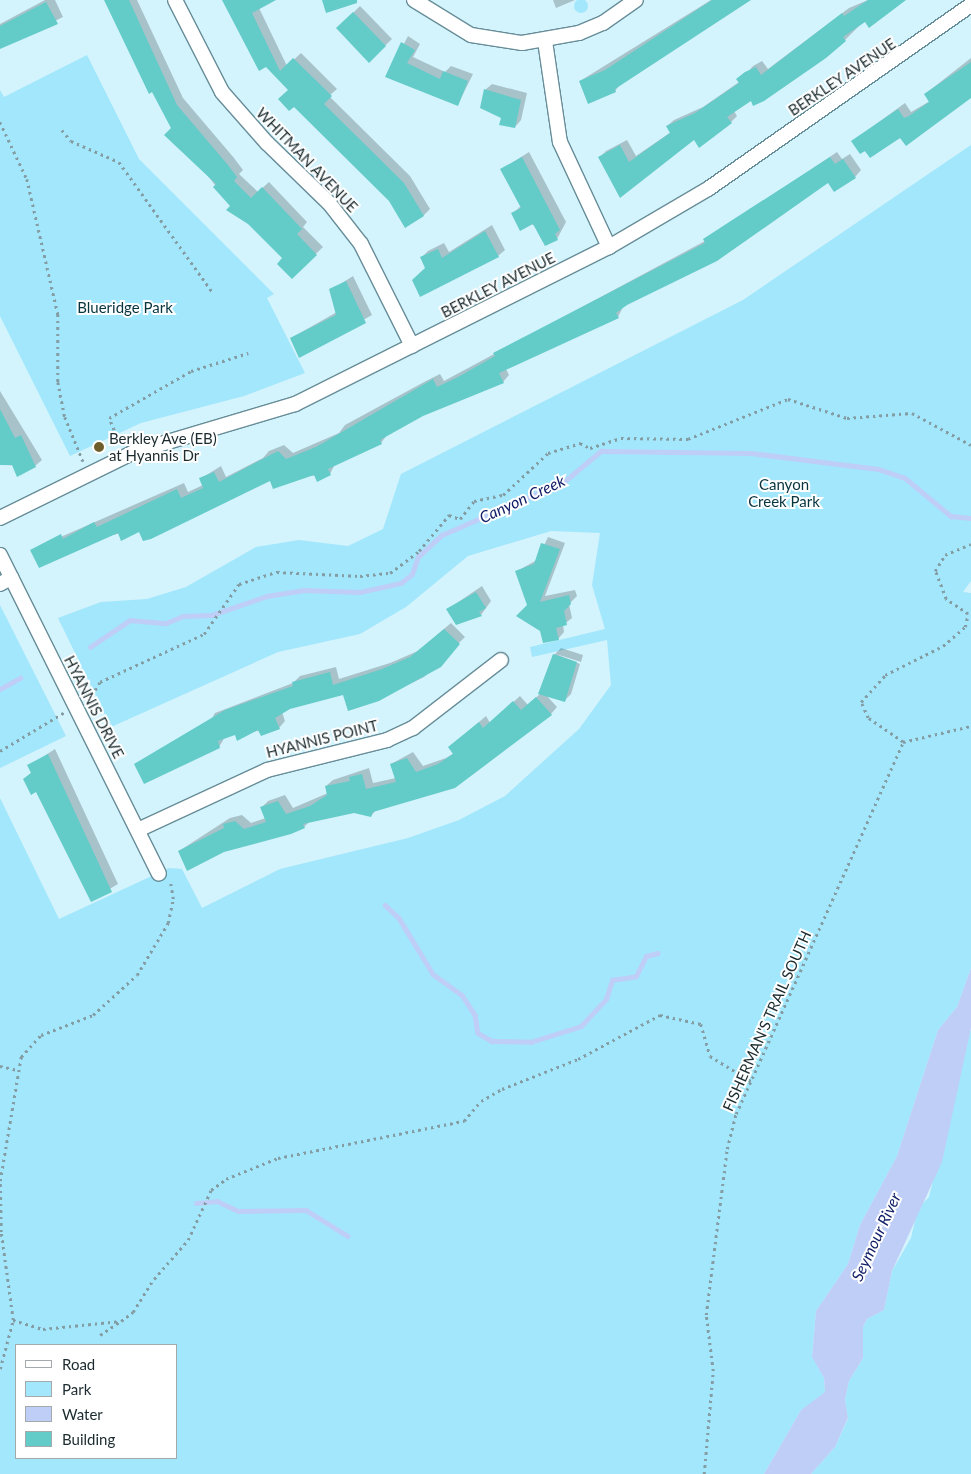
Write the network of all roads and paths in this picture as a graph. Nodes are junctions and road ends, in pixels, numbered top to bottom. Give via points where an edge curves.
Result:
1 (175, 0) edge
2 (414, 0) edge
3 (636, 0) edge
4 (971, 5) edge
5 (545, 41) junction
6 (0, 122) edge
7 (62, 130) dead end
8 (608, 247) junction
9 (213, 293) dead end
10 (412, 346) junction
11 (248, 353) dead end
12 (119, 442) dead end
13 (971, 445) edge
14 (88, 471) junction
15 (0, 518) edge
16 (971, 544) edge
17 (0, 555) edge
18 (6, 581) edge
19 (501, 660) dead end
20 (90, 700) dead end
21 (58, 716) dead end
22 (971, 726) edge
23 (903, 742) junction
24 (0, 751) edge
25 (138, 830) junction
26 (163, 875) joint
27 (0, 1066) edge
28 (17, 1070) junction
29 (751, 1081) junction
30 (0, 1181) edge
31 (13, 1320) junction
32 (121, 1320) junction
33 (100, 1335) dead end
34 (0, 1369) edge
35 (704, 1474) edge

1 - 10 street, WHITMAN AVENUE via 222,92 267,143 329,203 361,244
2 - 5 street via 471,35 498,41
3 - 5 street via 603,23
4 - 8 street, BERKLEY AVENUE via 708,189
5 - 8 street via 560,142
6 - 14 path via 27,179 58,314 58,382 70,431
7 - 9 path via 71,141 119,162
8 - 10 street, BERKLEY AVENUE
10 - 14 street, BERKLEY AVENUE via 295,404 134,452
11 - 12 path via 191,371 109,418
13 - 20 path via 912,413 847,418 788,399 688,439 600,443 590,448 580,443 548,453 503,495 474,502 460,519 449,515 419,551 390,572 277,572 254,576 226,597 204,634 100,682
14 - 15 street, BERKLEY AVENUE
16 - 23 path via 945,555 935,572 946,599 968,614 965,627 942,646 885,675 861,700 868,718
17 - 18 street, HYANNIS DRIVE
18 - 25 street, HYANNIS DRIVE
19 - 25 street, HYANNIS POINT via 413,728 387,740 267,770
21 - 24 path
22 - 23 path
23 - 29 path, FISHERMAN'S TRAIL SOUTH
25 - 26 street, HYANNIS DRIVE
26 - 28 path via 173,899 168,923 138,976 93,1015 54,1028 29,1044
27 - 28 path
28 - 30 path
29 - 32 path via 710,1056 701,1024 680,1016 660,1015 631,1027 578,1059 495,1093 481,1101 464,1121 278,1158 226,1179 211,1190 188,1240 154,1279 133,1312
29 - 35 path, FISHERMAN'S TRAIL SOUTH via 727,1149 706,1315 713,1371
30 - 31 path via 1,1232
31 - 32 path via 43,1329
31 - 34 path
32 - 33 path

